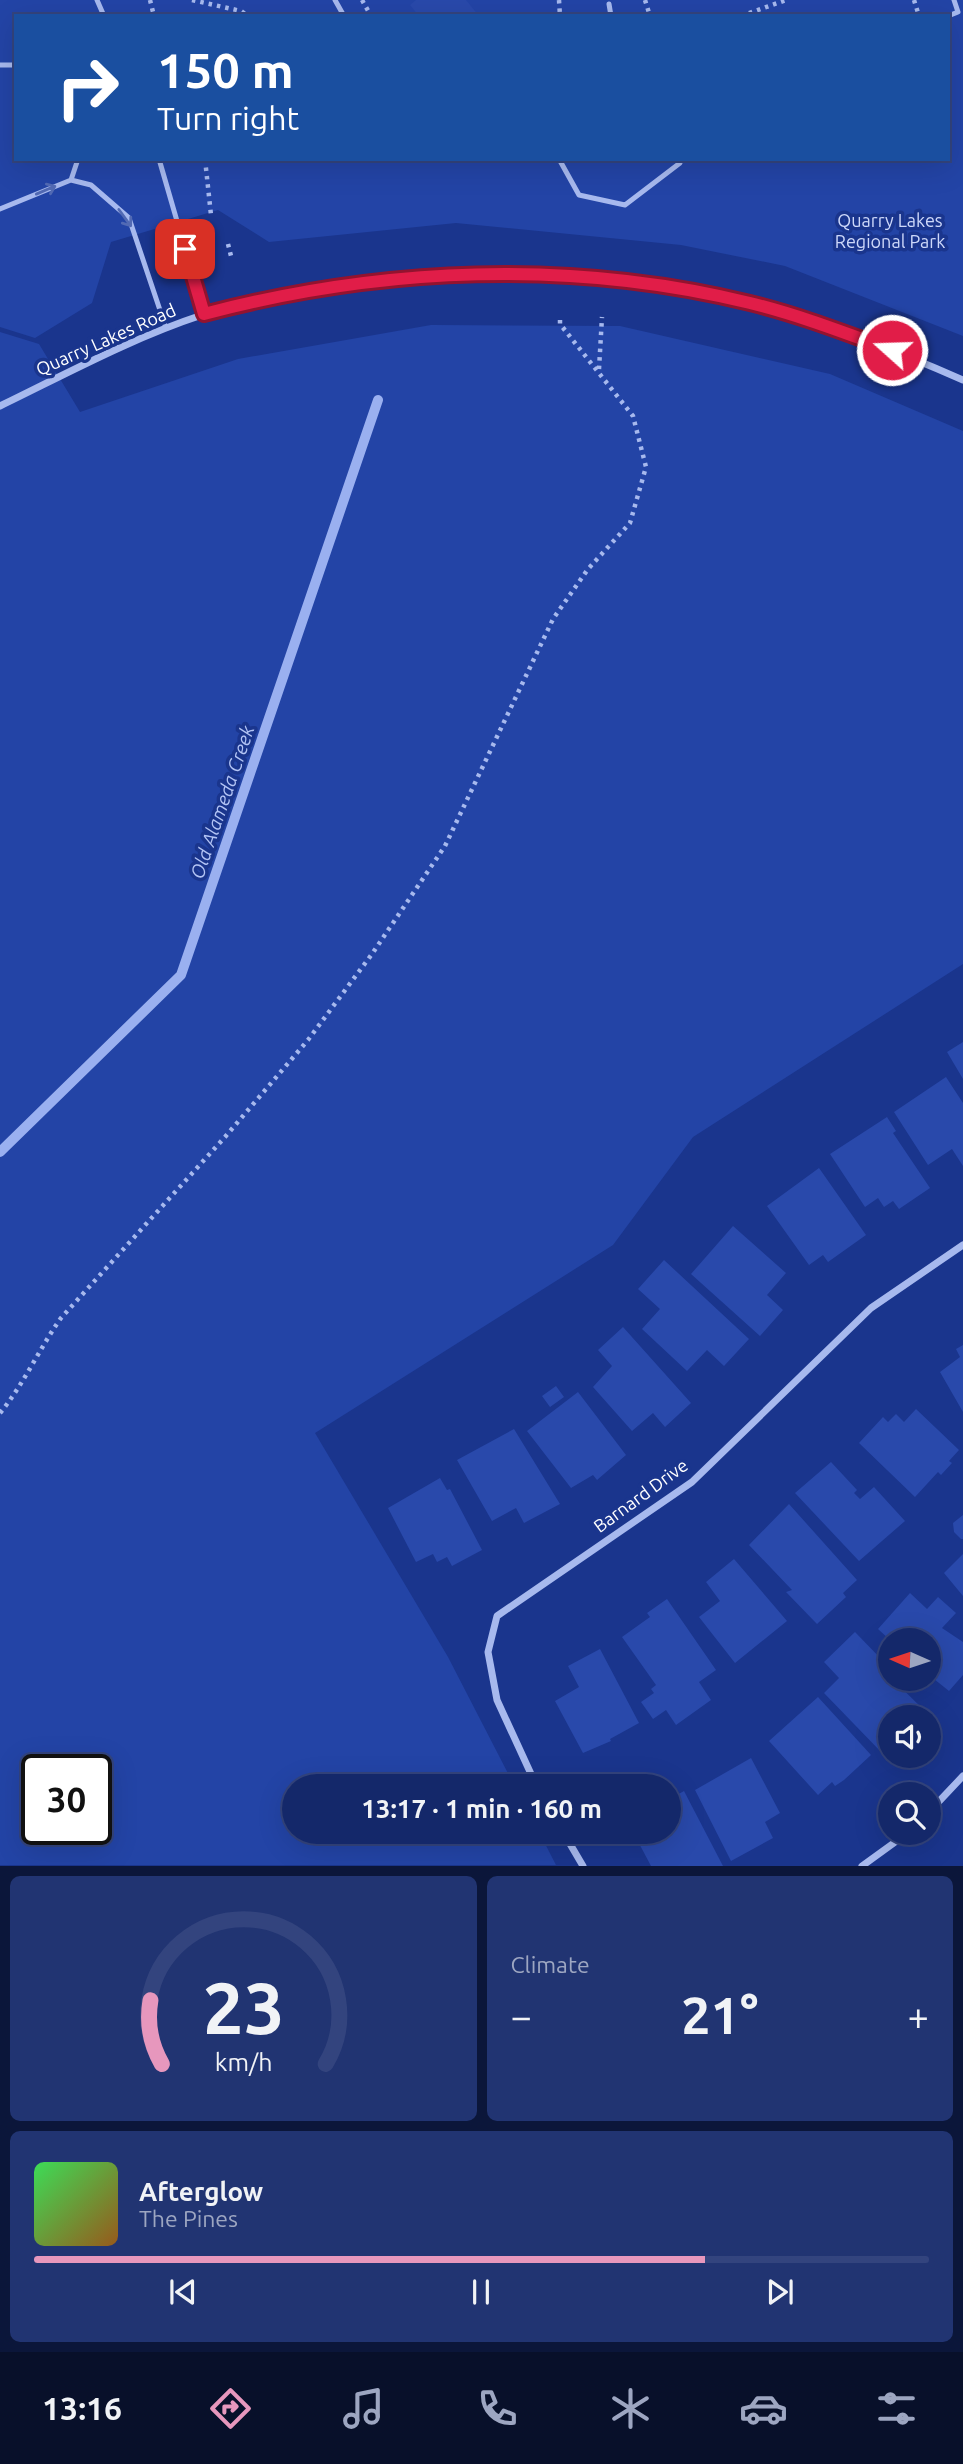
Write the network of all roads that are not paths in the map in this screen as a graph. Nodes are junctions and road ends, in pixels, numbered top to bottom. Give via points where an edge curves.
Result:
1 (954, 0) edge
2 (609, 4) dead end
3 (611, 14) edge
4 (950, 15) edge
5 (77, 161) edge
6 (160, 161) edge
7 (560, 161) edge
8 (680, 161) edge
9 (71, 180) junction
10 (0, 209) edge
11 (204, 314) junction
12 (166, 328) junction
13 (963, 380) edge
14 (0, 406) edge
15 (963, 1245) edge
16 (531, 1774) edge
17 (963, 1776) edge
18 (941, 1799) edge
19 (570, 1844) edge
20 (891, 1845) edge
21 (583, 1866) edge
22 (862, 1866) edge

1 - 4 lane via 958,12
2 - 3 lane
5 - 9 lane
6 - 11 lane
7 - 8 lane via 579,195 625,205
10 -> 9 lane
9 -> 12 lane via 91,185 129,218
11 - 12 street, Quarry Lakes Road
11 - 13 street, Quarry Lakes Road via 370,280 484,274 593,277 698,292 800,317
12 - 14 street, Quarry Lakes Road
15 - 16 street, Barnard Drive via 871,1308 692,1482 497,1616 488,1652 497,1700
17 - 18 street
19 - 21 street
20 - 22 street

